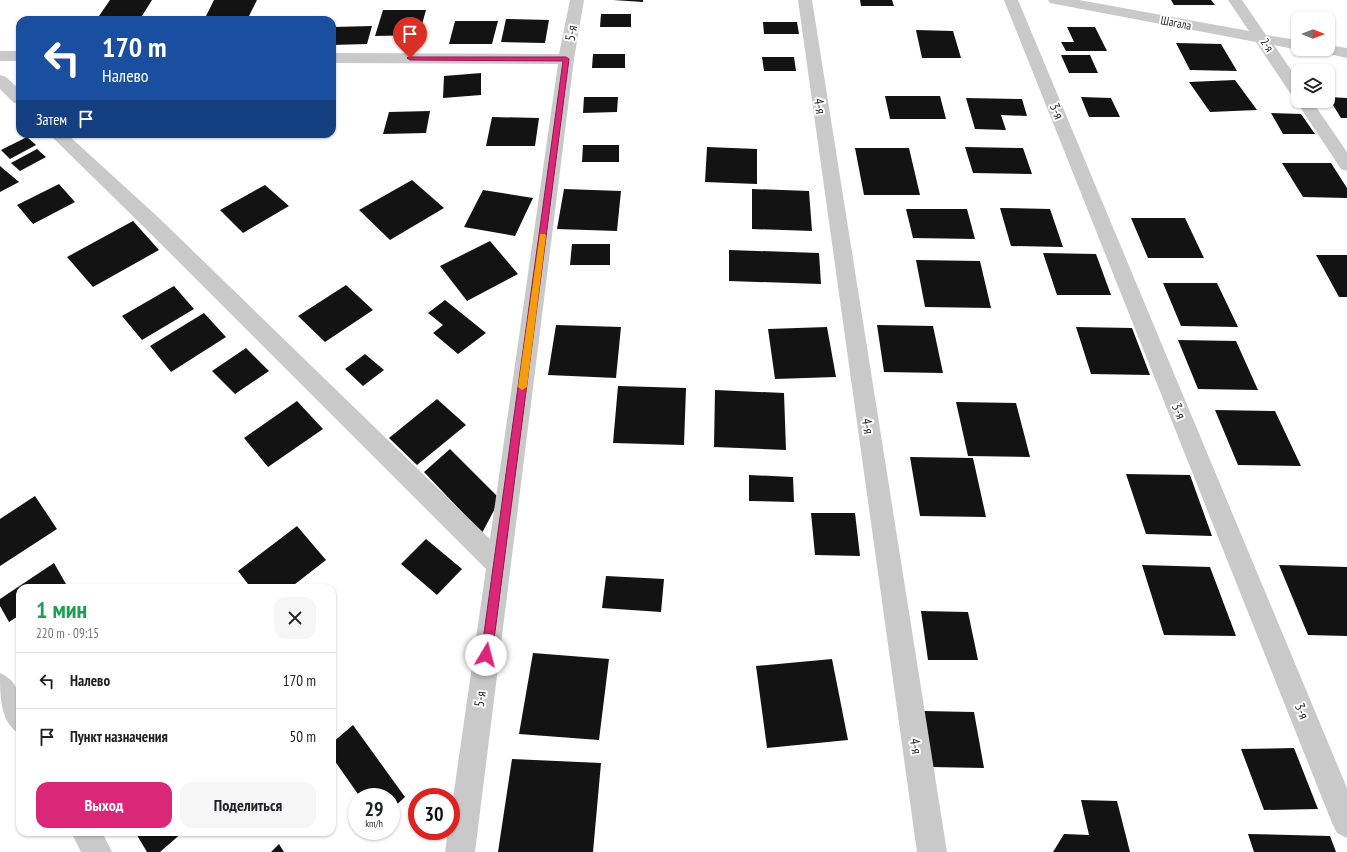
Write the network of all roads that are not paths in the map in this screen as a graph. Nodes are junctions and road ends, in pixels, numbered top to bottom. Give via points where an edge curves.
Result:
1 (577, 0) edge
2 (804, 0) edge
3 (1011, 0) edge
4 (1055, 0) edge
5 (1235, 0) edge
6 (1263, 39) junction
7 (1291, 44) edge
8 (1335, 51) edge
9 (1347, 53) edge
10 (0, 56) edge
11 (16, 56) edge
12 (336, 58) edge
13 (566, 59) junction
14 (0, 80) edge
15 (1291, 81) edge
16 (16, 95) edge
17 (1309, 108) edge
18 (61, 138) edge
19 (1347, 165) edge
20 (499, 565) junction
21 (0, 686) edge
22 (16, 713) edge
23 (1347, 823) edge
24 (88, 836) edge
25 (97, 852) edge
26 (460, 852) edge
27 (932, 852) edge

1 - 13 street, 5-я
2 - 27 street, 4-я
3 - 23 street, 3-я
4 - 6 street, Шагала
5 - 6 street, 2-я
6 - 7 street, Шагала
6 - 15 street, 2-я
8 - 9 street
10 - 11 street
12 - 13 street
13 - 20 street, 5-я
14 - 16 street
17 - 19 street
18 - 20 street via 152,223
20 - 26 street, 5-я
21 - 22 street
24 - 25 street

